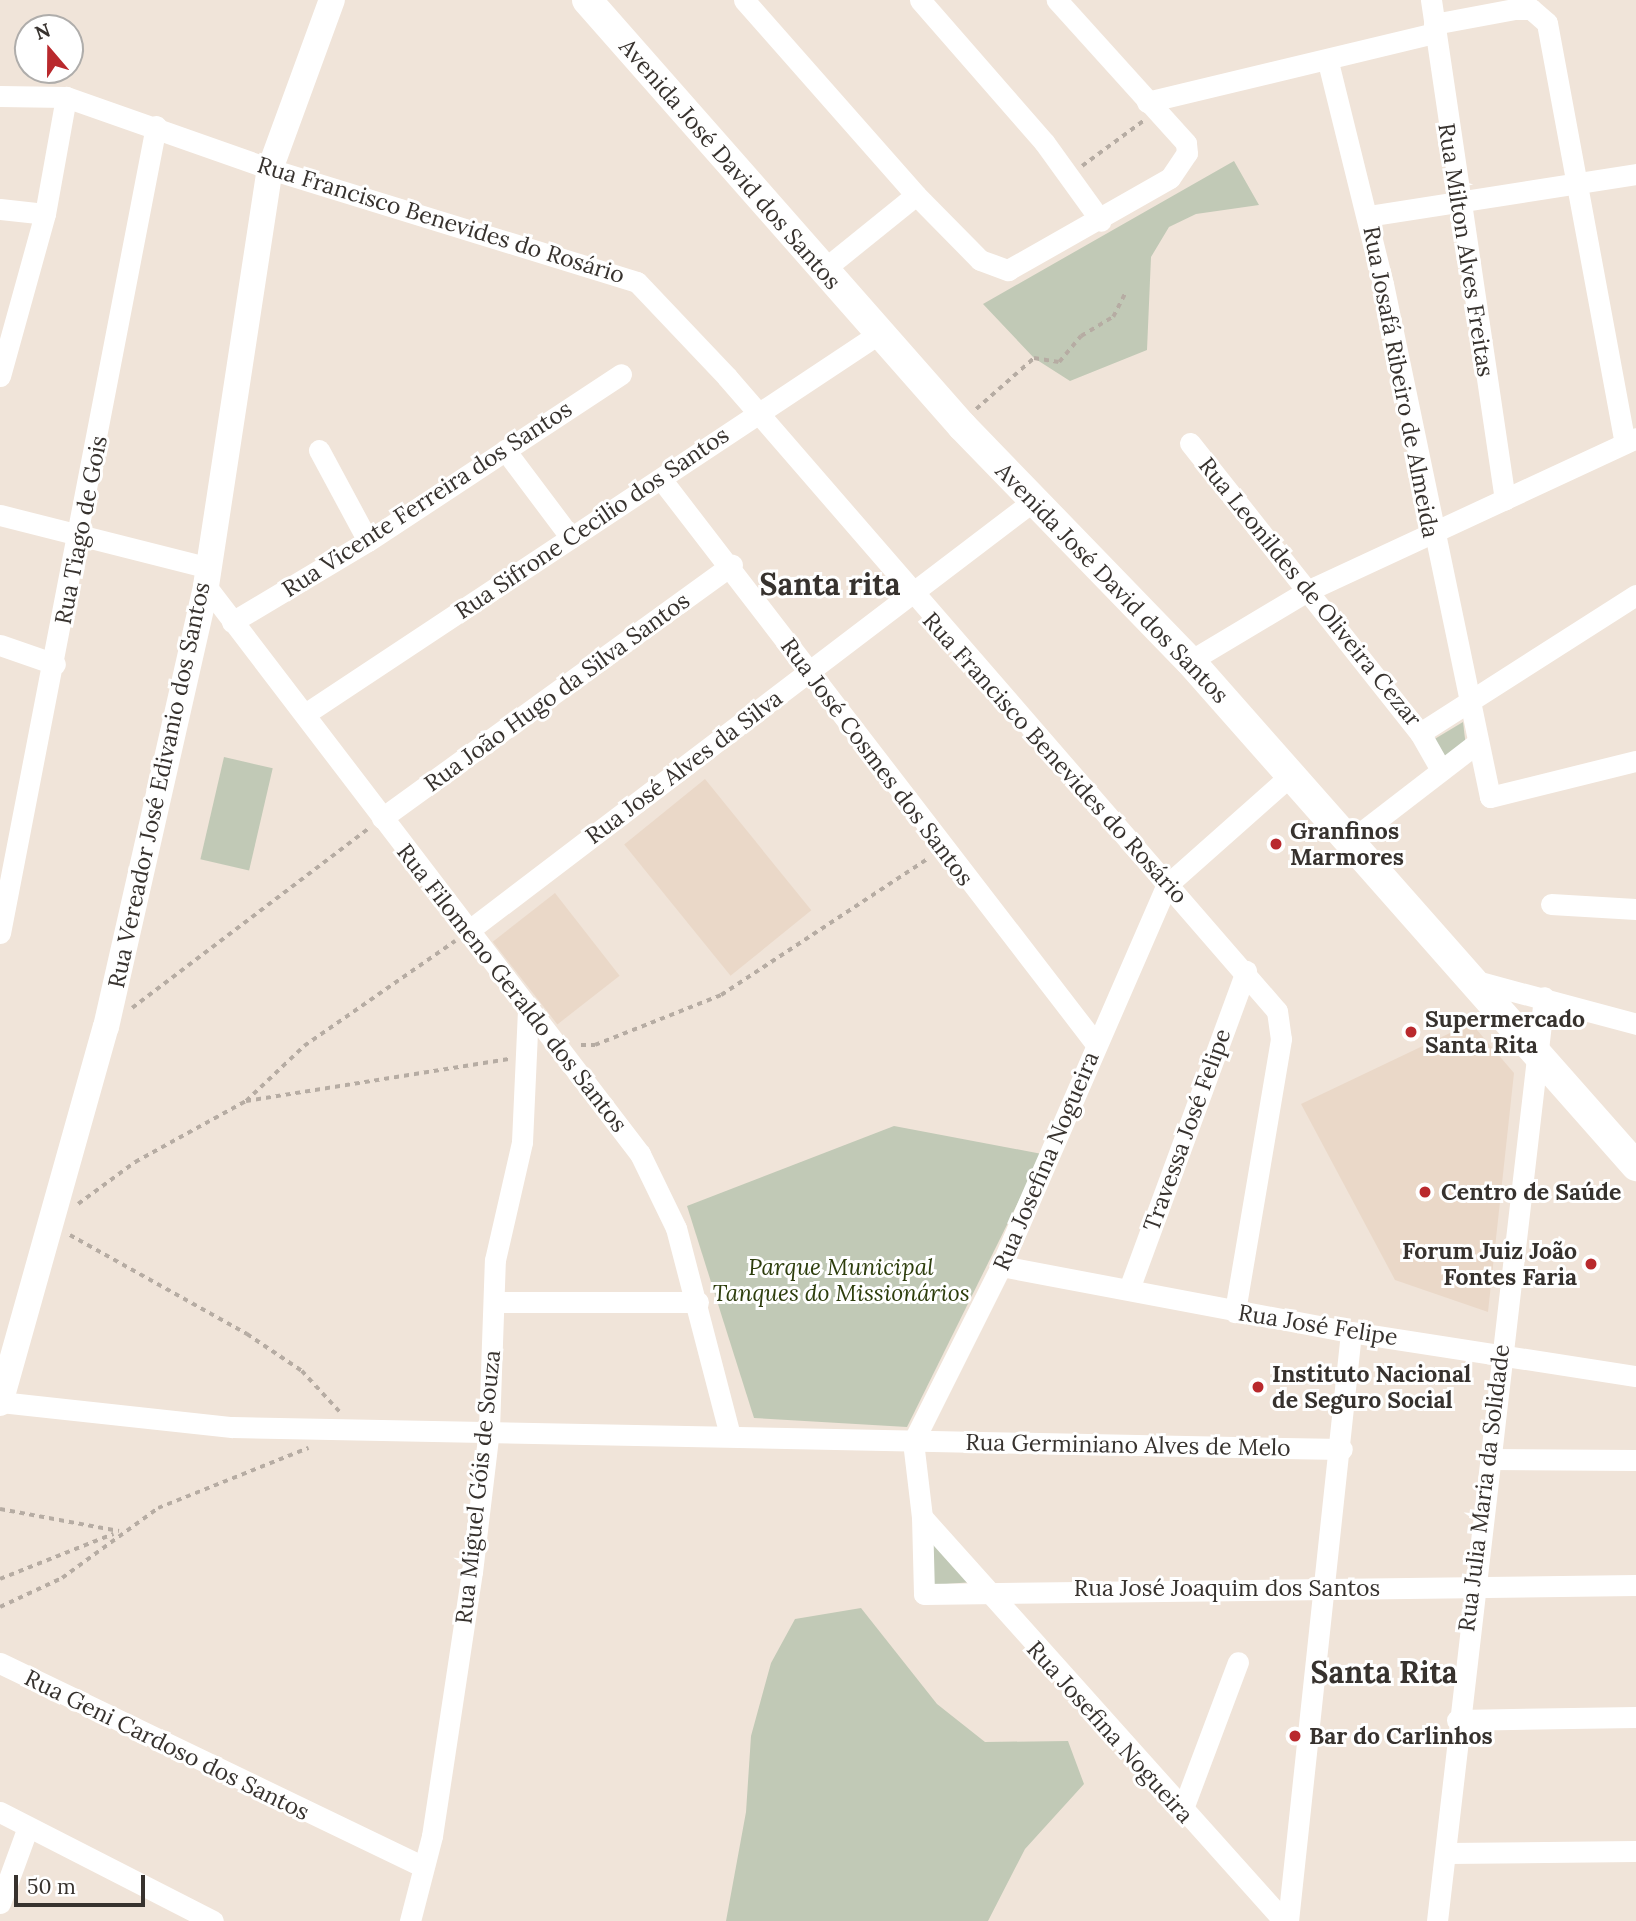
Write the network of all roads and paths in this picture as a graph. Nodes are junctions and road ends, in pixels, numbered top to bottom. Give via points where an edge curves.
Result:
1 (332, 0) edge
2 (587, 0) edge
3 (744, 0) edge
4 (920, 0) edge
5 (1057, 0) edge
6 (1431, 0) edge
7 (1435, 28) junction
8 (1328, 62) junction
9 (0, 96) edge
10 (66, 97) junction
11 (1152, 107) junction
12 (156, 127) junction
13 (270, 169) junction
14 (1636, 174) edge
15 (1068, 177) junction
16 (1577, 182) junction
17 (916, 195) junction
18 (1457, 202) junction
19 (0, 209) edge
20 (45, 214) junction
21 (1368, 216) junction
22 (1101, 221) junction
23 (823, 270) junction
24 (1126, 291) dead end
25 (880, 334) junction
26 (621, 374) dead end
27 (0, 376) edge
28 (754, 414) junction
29 (961, 426) junction
30 (1631, 440) edge
31 (1190, 443) dead end
32 (320, 450) dead end
33 (505, 450) junction
34 (661, 478) junction
35 (1505, 499) junction
36 (1033, 501) junction
37 (0, 515) edge
38 (1432, 534) junction
39 (81, 535) junction
40 (572, 538) junction
41 (368, 541) junction
42 (732, 565) junction
43 (206, 577) junction
44 (1307, 591) junction
45 (910, 595) junction
46 (1636, 595) edge
47 (232, 622) junction
48 (0, 645) edge
49 (1190, 661) junction
50 (55, 664) junction
51 (807, 673) junction
52 (1467, 703) junction
53 (305, 715) junction
54 (1420, 733) junction
55 (1476, 744) junction
56 (1636, 761) edge
57 (1441, 770) junction
58 (1291, 775) junction
59 (382, 818) junction
60 (1346, 844) junction
61 (942, 850) junction
62 (1167, 885) junction
63 (3, 890) edge
64 (1551, 904) dead end
65 (1636, 909) edge
66 (468, 931) junction
67 (0, 933) edge
68 (1246, 971) junction
69 (1476, 981) junction
70 (1544, 997) junction
71 (528, 1010) junction
72 (1636, 1024) edge
73 (106, 1027) junction
74 (1096, 1044) junction
75 (557, 1045) junction
76 (1536, 1055) junction
77 (526, 1056) junction
78 (246, 1101) junction
79 (1626, 1146) edge
80 (1636, 1166) edge
81 (74, 1214) dead end
82 (71, 1224) dead end
83 (57, 1240) junction
84 (1001, 1266) junction
85 (1129, 1289) junction
86 (495, 1302) junction
87 (698, 1302) junction
88 (1235, 1312) junction
89 (1351, 1332) junction
90 (1499, 1351) junction
91 (1636, 1376) edge
92 (0, 1403) edge
93 (352, 1416) dead end
94 (489, 1429) junction
95 (730, 1435) junction
96 (914, 1442) junction
97 (321, 1443) dead end
98 (1342, 1449) junction
99 (1490, 1459) junction
100 (1636, 1460) edge
101 (0, 1509) edge
102 (922, 1517) junction
103 (121, 1531) junction
104 (0, 1579) edge
105 (1636, 1586) edge
106 (1472, 1587) junction
107 (1325, 1588) junction
108 (983, 1590) junction
109 (0, 1607) edge
110 (1238, 1662) dead end
111 (0, 1664) edge
112 (1636, 1717) edge
113 (1457, 1720) junction
114 (1182, 1811) junction
115 (0, 1812) edge
116 (28, 1827) junction
117 (1636, 1851) edge
118 (1447, 1853) junction
119 (422, 1866) junction
120 (0, 1903) edge
121 (209, 1920) edge
122 (411, 1921) edge
123 (1286, 1921) edge
124 (1437, 1921) edge

1 - 13 street, Rua Vereador José Edivanio dos Santos
2 - 23 main road, Avenida José David dos Santos
3 - 17 street
4 - 15 street
5 - 11 street
6 - 7 street, Rua Milton Alves Freitas
7 - 8 street
7 - 16 street via 1514,9 1542,14
7 - 18 street, Rua Milton Alves Freitas
8 - 11 street
8 - 21 street, Rua Josafá Ribeiro de Almeida
9 - 10 street, Rua Francisco Benevides do Rosário
10 - 12 street, Rua Francisco Benevides do Rosário
10 - 20 street
11 - 15 path
11 - 22 street via 1186,143 1182,165 1170,178
12 - 13 street, Rua Francisco Benevides do Rosário
12 - 39 street, Rua Tiago de Gois
13 - 28 street, Rua Francisco Benevides do Rosário via 638,282 727,377
13 - 43 street, Rua Vereador José Edivanio dos Santos
14 - 16 street
15 - 22 street
16 - 18 street
16 - 30 street
17 - 22 street via 980,260 1008,270
17 - 23 street
18 - 21 street
18 - 35 street, Rua Milton Alves Freitas
19 - 20 street
20 - 27 street
21 - 38 street, Rua Josafá Ribeiro de Almeida
23 - 25 main road, Avenida José David dos Santos
24 - 29 path via 1113,317 1081,335 1059,362 1034,358 992,390
25 - 28 street, Rua Sifrone Cecilio dos Santos
25 - 29 main road, Avenida José David dos Santos
26 - 33 street, Rua Vicente Ferreira dos Santos
28 - 34 street, Rua Sifrone Cecilio dos Santos
28 - 45 street, Rua Francisco Benevides do Rosário
29 - 36 main road, Avenida José David dos Santos
30 - 35 street
31 - 44 street, Rua Leonildes de Oliveira Cezar
32 - 41 street
33 - 40 street
33 - 41 street, Rua Vicente Ferreira dos Santos
34 - 40 street, Rua Sifrone Cecilio dos Santos
34 - 42 street, Rua José Cosmes dos Santos
35 - 38 street
36 - 45 street, Rua José Alves da Silva
36 - 49 main road, Avenida José David dos Santos
37 - 39 street
38 - 44 street
38 - 52 street, Rua Josafá Ribeiro de Almeida
39 - 43 street
39 - 50 street, Rua Tiago de Gois
40 - 53 street, Rua Sifrone Cecilio dos Santos
41 - 47 street, Rua Vicente Ferreira dos Santos
42 - 51 street, Rua José Cosmes dos Santos
42 - 59 street, Rua João Hugo da Silva Santos
43 - 47 street, Rua Filomeno Geraldo dos Santos
43 - 73 street, Rua Vereador José Edivanio dos Santos
44 - 49 street
44 - 54 street, Rua Leonildes de Oliveira Cezar
45 - 51 street, Rua José Alves da Silva
45 - 62 street, Rua Francisco Benevides do Rosário
46 - 52 street, Rua Leonildes de Oliveira Cezar
47 - 53 street, Rua Filomeno Geraldo dos Santos
48 - 50 street
49 - 58 main road, Avenida José David dos Santos
50 - 63 street, Rua Tiago de Gois
51 - 61 street, Rua José Cosmes dos Santos
51 - 66 street, Rua José Alves da Silva
52 - 54 street, Rua Leonildes de Oliveira Cezar
52 - 55 street, Rua Josafá Ribeiro de Almeida
53 - 59 street, Rua Filomeno Geraldo dos Santos
54 - 57 street
55 - 56 street, Rua Josafá Ribeiro de Almeida via 1490,797
55 - 57 street
57 - 60 street
58 - 60 main road, Avenida José David dos Santos
58 - 62 street, Rua Josefina Nogueira
59 - 66 street, Rua Filomeno Geraldo dos Santos
59 - 73 path
60 - 69 main road, Avenida José David dos Santos
61 - 74 street, Rua José Cosmes dos Santos
61 - 75 path via 721,995 595,1045
62 - 68 street, Rua Francisco Benevides do Rosário
62 - 74 street, Rua Josefina Nogueira
63 - 67 street, Rua Tiago de Gois
64 - 65 street
66 - 71 street, Rua Filomeno Geraldo dos Santos
66 - 78 path via 304,1046
68 - 85 street, Travessa José Felipe
68 - 88 street, Rua Francisco Benevides do Rosário via 1277,1011 1279,1051
69 - 70 street
69 - 76 main road, Avenida José David dos Santos
70 - 72 street
70 - 76 street, Rua Julia Maria da Solidade
71 - 75 street, Rua Filomeno Geraldo dos Santos
71 - 77 street, Rua Miguel Góis de Souza
73 - 83 street, Rua Vereador José Edivanio dos Santos
74 - 84 street, Rua Josefina Nogueira
75 - 87 street, Rua Filomeno Geraldo dos Santos via 660,1188
76 - 79 main road, Avenida José David dos Santos
76 - 90 street, Rua Julia Maria da Solidade
77 - 78 path
77 - 86 street, Rua Miguel Góis de Souza via 522,1142 498,1236
78 - 81 path via 135,1161 78,1204
79 - 80 main road, Avenida José David dos Santos
82 - 83 path
83 - 92 street, Rua Vereador José Edivanio dos Santos
83 - 93 path via 247,1334
84 - 85 street, Rua José Felipe
84 - 96 street, Rua Josefina Nogueira
85 - 88 street, Rua José Felipe
86 - 87 street
86 - 94 street, Rua Miguel Góis de Souza
87 - 95 street, Rua Filomeno Geraldo dos Santos
88 - 89 street, Rua José Felipe
89 - 90 street, Rua José Felipe
89 - 98 street
90 - 91 street, Rua José Felipe
90 - 99 street, Rua Julia Maria da Solidade
92 - 94 street, Rua Germiniano Alves de Melo via 232,1427
94 - 95 street, Rua Germiniano Alves de Melo
94 - 119 street, Rua Miguel Góis de Souza via 435,1823
95 - 96 street, Rua Germiniano Alves de Melo
96 - 98 street, Rua Germiniano Alves de Melo
96 - 102 street
97 - 103 path via 158,1508
98 - 107 street
99 - 100 street
99 - 106 street, Rua Julia Maria da Solidade
101 - 103 path
102 - 108 street, Rua Josefina Nogueira
102 - 108 street, Rua José Joaquim dos Santos via 924,1594
103 - 104 path
103 - 109 path via 62,1578
105 - 106 street, Rua José Joaquim dos Santos
106 - 107 street, Rua José Joaquim dos Santos
106 - 113 street, Rua Julia Maria da Solidade
107 - 108 street, Rua José Joaquim dos Santos
107 - 123 street
108 - 114 street, Rua Josefina Nogueira
110 - 114 street
111 - 119 street, Rua Geni Cardoso dos Santos
112 - 113 street
113 - 118 street, Rua Julia Maria da Solidade
114 - 123 street, Rua Josefina Nogueira
115 - 116 street
116 - 120 street
116 - 121 street
117 - 118 street
118 - 124 street, Rua Julia Maria da Solidade
119 - 122 street, Rua Miguel Góis de Souza

